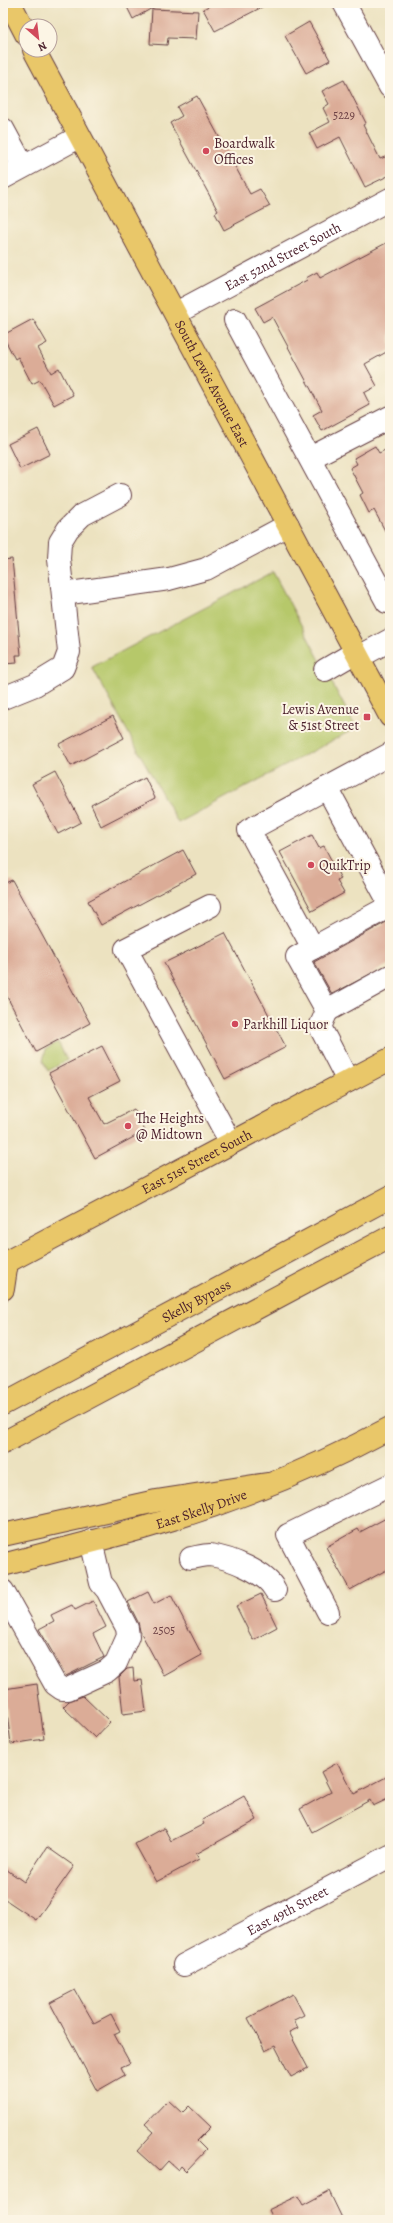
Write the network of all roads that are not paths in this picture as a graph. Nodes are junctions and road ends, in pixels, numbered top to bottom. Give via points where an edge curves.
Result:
1 (344, 3) edge
2 (8, 8) edge
3 (18, 22) edge
4 (38, 58) edge
5 (389, 81) edge
6 (3, 129) edge
7 (79, 137) junction
8 (23, 166) junction
9 (3, 178) edge
10 (390, 199) edge
11 (176, 313) junction
12 (235, 320) dead end
13 (390, 417) edge
14 (310, 458) junction
15 (120, 495) dead end
16 (288, 525) junction
17 (62, 594) junction
18 (387, 602) dead end
19 (390, 640) edge
20 (358, 654) junction
21 (324, 670) dead end
22 (3, 698) edge
23 (390, 716) edge
24 (390, 754) edge
25 (327, 788) junction
26 (383, 874) edge
27 (390, 905) edge
28 (210, 906) dead end
29 (313, 948) junction
30 (390, 976) edge
31 (327, 1011) junction
32 (390, 1059) edge
33 (348, 1081) junction
34 (231, 1143) junction
35 (390, 1197) edge
36 (390, 1238) edge
37 (4, 1260) edge
38 (3, 1289) edge
39 (3, 1404) edge
40 (390, 1428) edge
41 (3, 1443) edge
42 (267, 1484) junction
43 (390, 1485) edge
44 (3, 1535) edge
45 (91, 1541) junction
46 (191, 1558) dead end
47 (3, 1565) edge
48 (3, 1590) edge
49 (275, 1590) dead end
50 (328, 1612) dead end
51 (390, 1856) edge
52 (184, 1965) dead end

1 - 5 street
2 - 3 main road
4 - 7 main road, South Lewis Avenue East
6 - 8 street
7 - 8 street
7 - 11 main road, South Lewis Avenue East
8 - 9 street
10 - 11 street, East 52nd Street South
11 - 16 main road, South Lewis Avenue East
12 - 14 street
13 - 14 street
14 - 18 street
15 - 17 street via 82,515 68,529 60,542
16 - 17 street via 206,569 169,579
16 - 20 main road, South Lewis Avenue East
17 - 22 street via 69,652 63,668 35,685
19 - 20 street
20 - 21 street
20 - 23 main road, South Lewis Avenue East
24 - 25 street
25 - 26 street
25 - 29 street via 249,830
26 - 27 street
27 - 29 street
28 - 34 street via 126,949
29 - 31 street via 297,957
30 - 31 street
31 - 33 street via 320,1028
32 - 33 main road, East 51st Street South
33 - 34 main road, East 51st Street South
34 - 37 main road, East 51st Street South
35 - 39 main road, Skelly Bypass
36 - 41 main road
37 - 38 main road
40 - 42 main road, East Skelly Drive
42 - 44 main road via 156,1501
42 - 45 main road, East Skelly Drive via 144,1527
43 - 50 street via 288,1536
45 - 47 main road, East Skelly Drive
45 - 48 street via 101,1583 127,1628 128,1636 116,1663 107,1671 68,1689 62,1689 55,1684
46 - 49 street via 209,1555 240,1564 263,1575
51 - 52 street, East 49th Street

